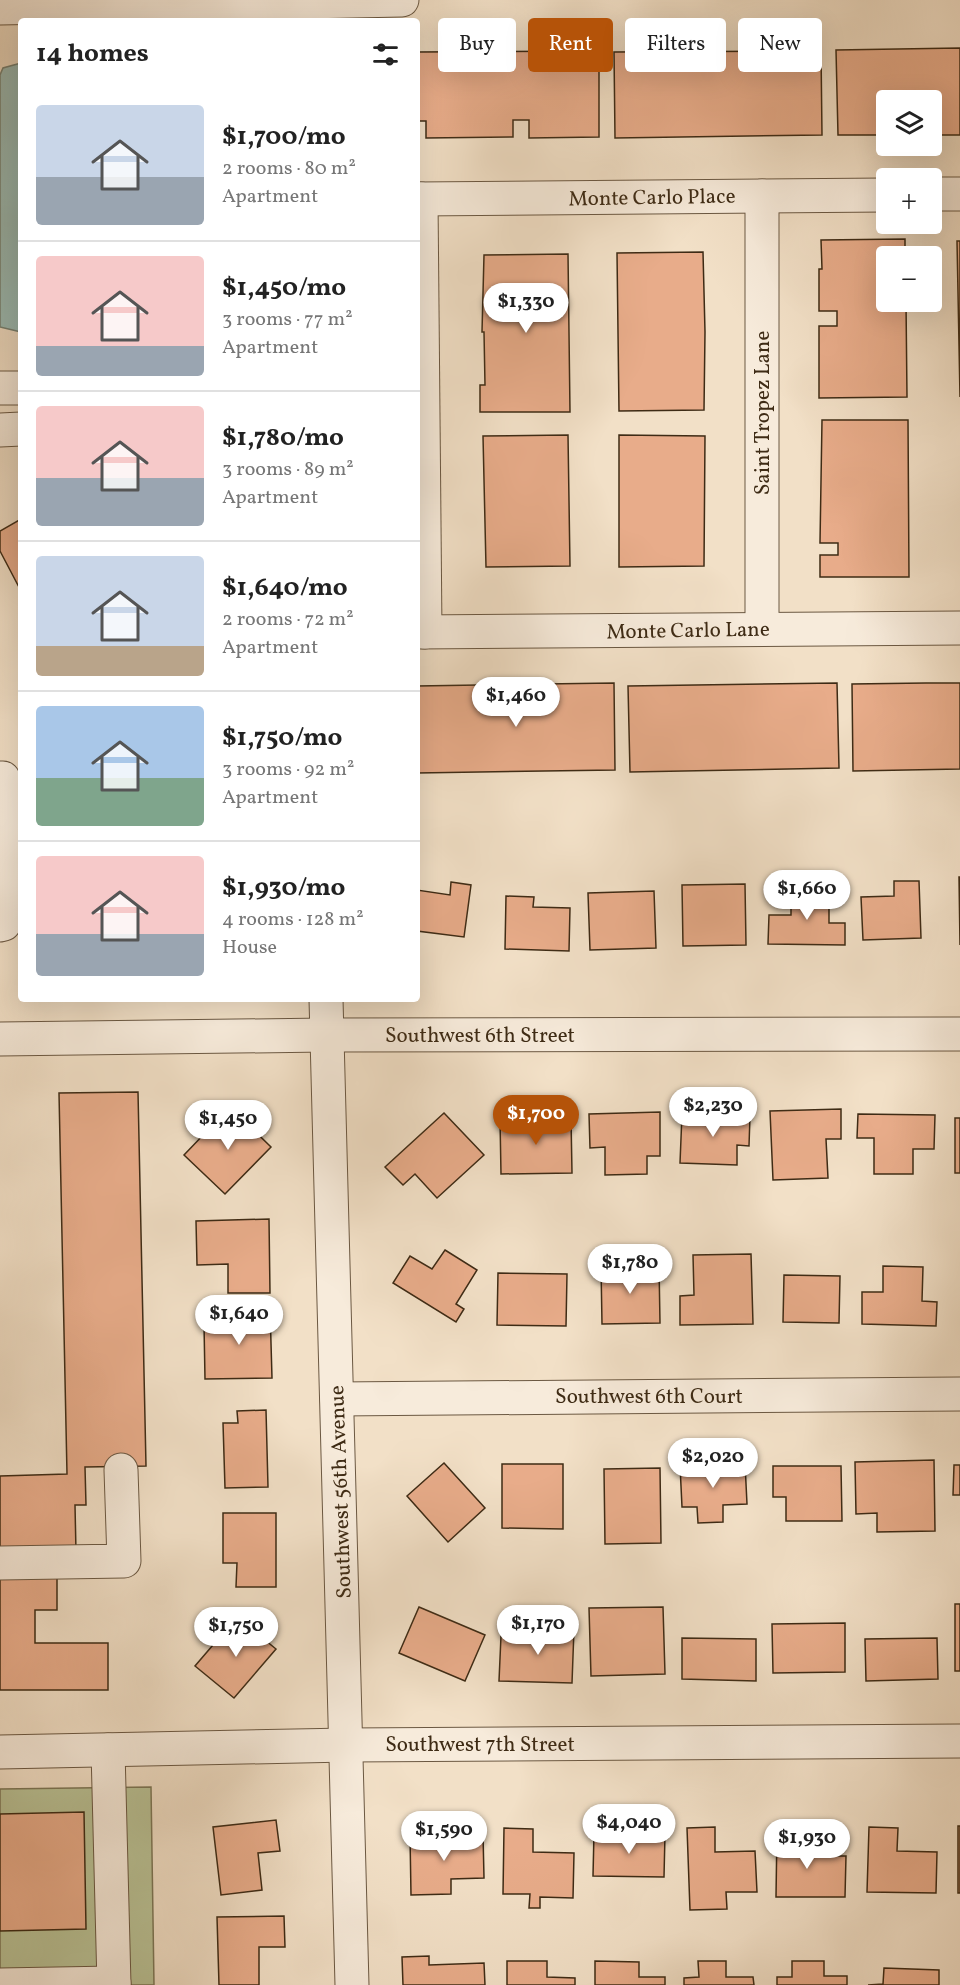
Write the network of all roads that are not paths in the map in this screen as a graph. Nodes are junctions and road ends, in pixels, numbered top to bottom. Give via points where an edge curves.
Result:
1 (402, 0) edge
2 (204, 2) edge
3 (0, 8) edge
4 (942, 194) edge
5 (960, 194) edge
6 (876, 195) edge
7 (762, 196) junction
8 (420, 199) edge
9 (0, 388) edge
10 (18, 388) edge
11 (420, 416) edge
12 (18, 429) edge
13 (0, 430) edge
14 (960, 628) edge
15 (762, 629) junction
16 (421, 632) edge
17 (0, 778) edge
18 (0, 925) edge
19 (326, 1002) edge
20 (960, 1034) edge
21 (326, 1035) junction
22 (0, 1039) edge
23 (960, 1394) edge
24 (337, 1399) junction
25 (121, 1470) dead end
26 (0, 1563) edge
27 (960, 1741) edge
28 (346, 1745) junction
29 (108, 1750) junction
30 (0, 1752) edge
31 (114, 1984) edge
32 (0, 1985) edge
33 (352, 1985) edge

1 - 2 street
2 - 3 street
4 - 5 street
6 - 7 street, Monte Carlo Place
7 - 8 street, Monte Carlo Place
7 - 15 street, Saint Tropez Lane
9 - 10 street
11 - 16 street
12 - 13 street
14 - 15 street, Monte Carlo Lane
15 - 16 street, Monte Carlo Lane
17 - 18 street via 4,924
19 - 21 street, Southwest 56th Avenue
20 - 21 street, Southwest 6th Street
21 - 22 street, Southwest 6th Street
21 - 24 street, Southwest 56th Avenue
23 - 24 street, Southwest 6th Court
24 - 28 street, Southwest 56th Avenue
25 - 26 street via 124,1561
27 - 28 street, Southwest 7th Street
28 - 29 street, Southwest 7th Street
28 - 33 street, Southwest 56th Avenue
29 - 30 street, Southwest 7th Street
29 - 31 street
31 - 32 street

